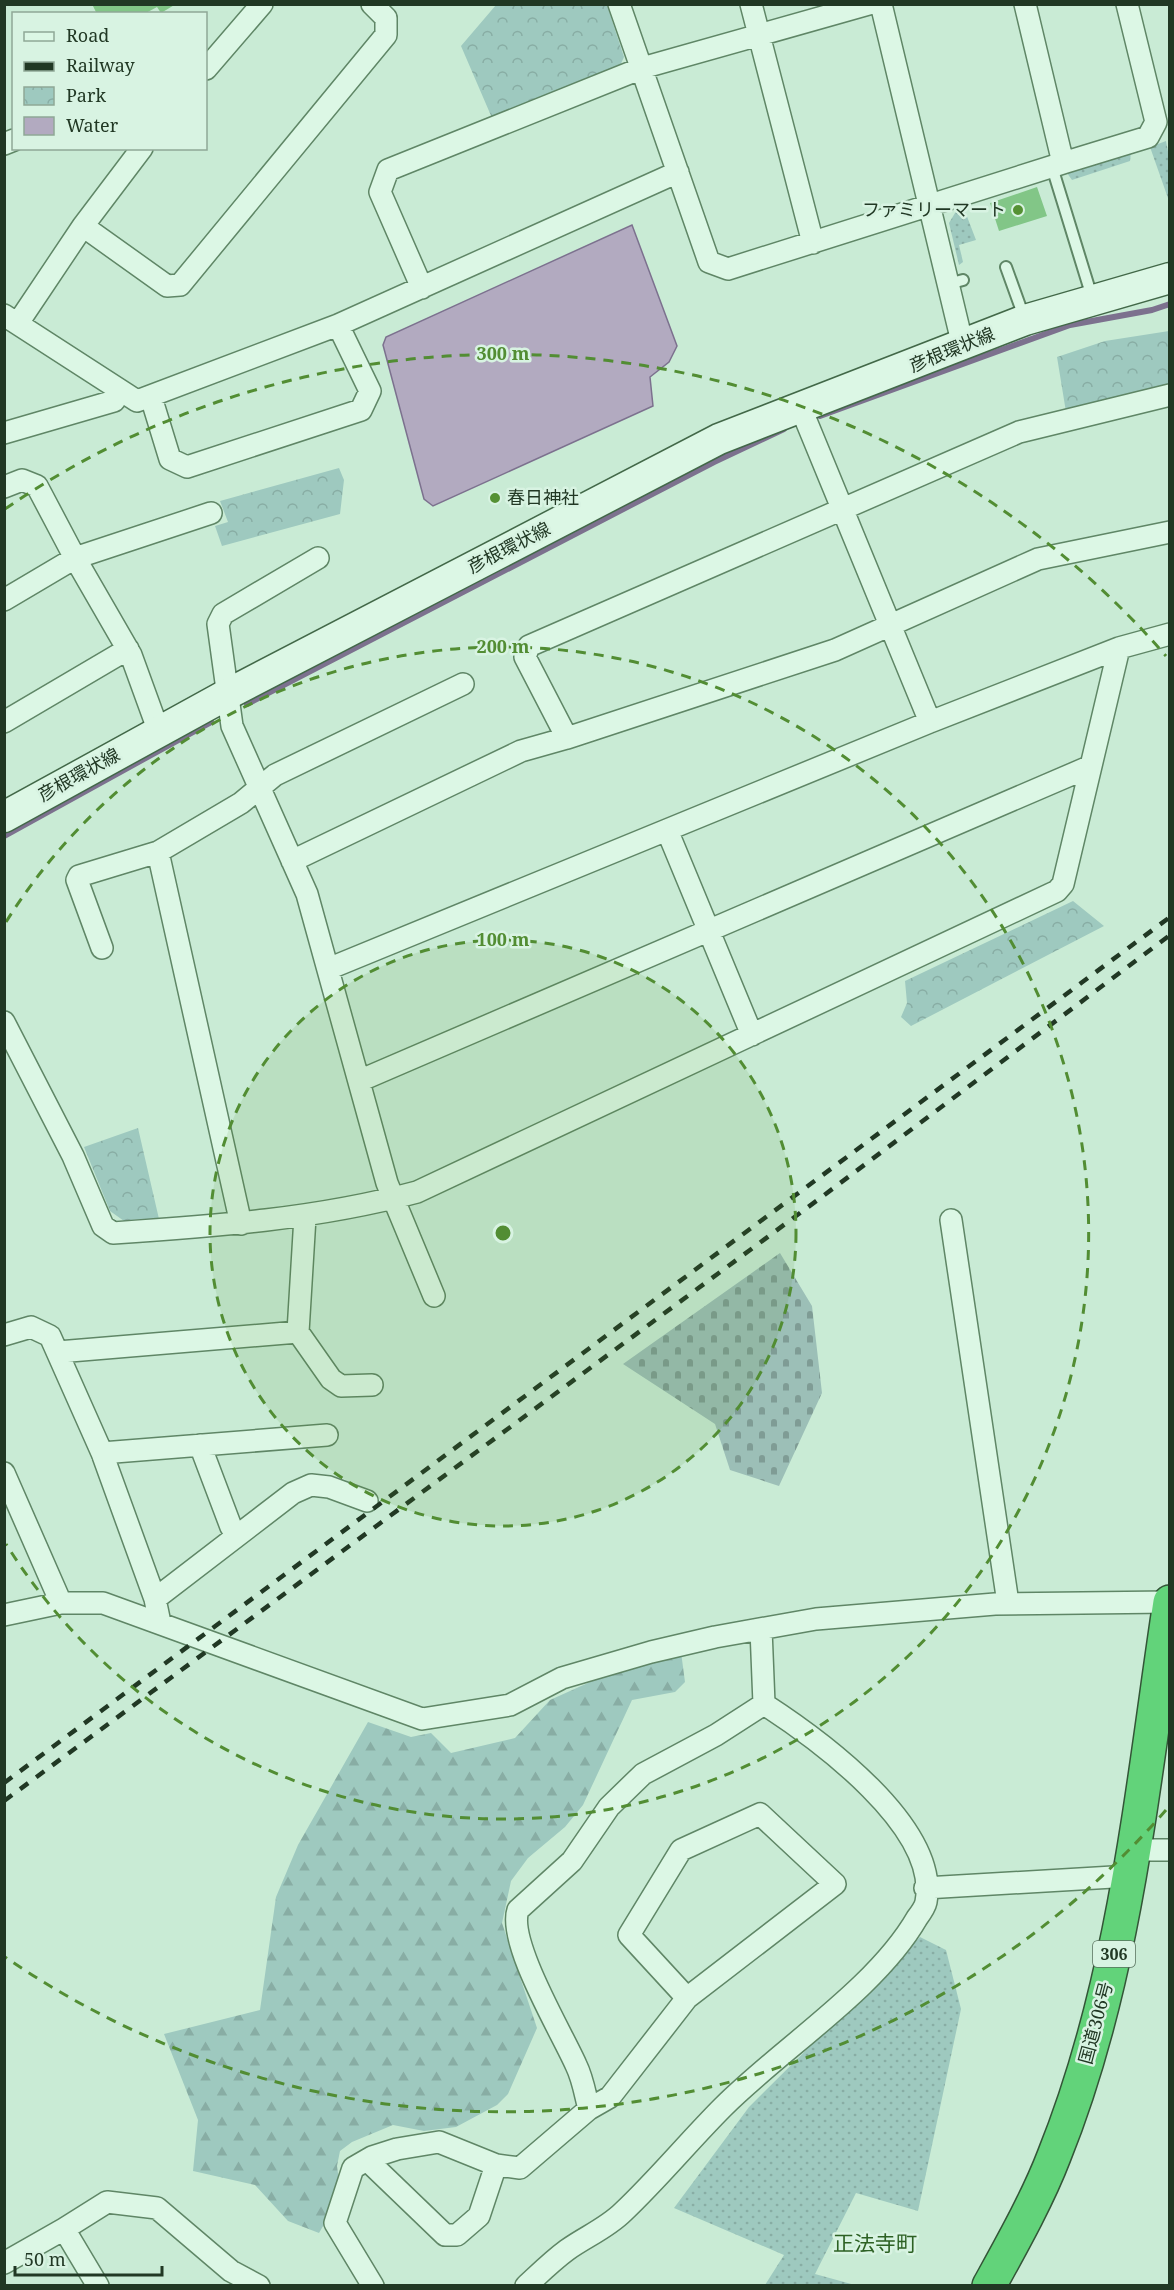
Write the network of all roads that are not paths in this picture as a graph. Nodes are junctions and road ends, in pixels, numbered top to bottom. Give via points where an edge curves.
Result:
1 (262, 4) edge
2 (372, 4) edge
3 (619, 4) edge
4 (751, 4) edge
5 (868, 4) edge
6 (881, 4) edge
7 (1025, 4) edge
8 (1127, 4) edge
9 (758, 34) junction
10 (207, 68) edge
11 (642, 68) junction
12 (140, 150) edge
13 (1057, 165) junction
14 (678, 172) junction
15 (930, 206) junction
16 (83, 226) junction
17 (813, 243) junction
18 (1006, 267) dead end
19 (1170, 278) edge
20 (422, 288) junction
21 (1093, 300) junction
22 (11, 319) edge
23 (1025, 320) junction
24 (338, 325) junction
25 (963, 346) junction
26 (120, 391) junction
27 (1170, 395) edge
28 (151, 397) junction
29 (800, 406) junction
30 (4, 432) edge
31 (4, 487) edge
32 (841, 510) junction
33 (210, 513) dead end
34 (1170, 532) edge
35 (75, 558) junction
36 (318, 558) dead end
37 (4, 600) edge
38 (890, 627) junction
39 (1170, 634) edge
40 (1119, 648) junction
41 (128, 649) junction
42 (463, 684) dead end
43 (226, 695) junction
44 (4, 722) edge
45 (930, 722) junction
46 (159, 732) junction
47 (567, 738) junction
48 (1091, 766) junction
49 (258, 789) junction
50 (4, 817) edge
51 (667, 830) junction
52 (158, 852) junction
53 (292, 861) junction
54 (708, 931) junction
55 (102, 948) dead end
56 (328, 969) junction
57 (4, 1022) edge
58 (752, 1035) junction
59 (359, 1082) junction
60 (395, 1198) junction
61 (305, 1216) junction
62 (951, 1220) dead end
63 (241, 1224) junction
64 (434, 1296) dead end
65 (298, 1332) junction
66 (4, 1335) edge
67 (58, 1352) junction
68 (372, 1385) dead end
69 (327, 1435) dead end
70 (200, 1445) junction
71 (102, 1453) junction
72 (4, 1473) edge
73 (367, 1501) dead end
74 (231, 1527) dead end
75 (155, 1599) junction
76 (1170, 1602) edge
77 (62, 1603) junction
78 (1008, 1604) junction
79 (4, 1615) edge
80 (160, 1623) junction
81 (761, 1629) junction
82 (764, 1704) junction
83 (1170, 1850) edge
84 (1132, 1863) junction
85 (925, 1888) junction
86 (687, 1998) junction
87 (589, 2109) junction
88 (367, 2160) junction
89 (496, 2165) junction
90 (64, 2229) junction
91 (4, 2263) edge
92 (226, 2278) edge
93 (990, 2285) edge
94 (98, 2286) edge
95 (259, 2286) edge
96 (373, 2286) edge
97 (525, 2286) edge

1 - 10 street
2 - 16 street via 386,18 386,35 180,285 167,286
3 - 11 street
4 - 9 street
5 - 9 street
6 - 15 street
7 - 13 street
8 - 13 street via 1156,122 1148,137
9 - 11 street
9 - 17 street
11 - 14 street
11 - 20 street via 388,170 380,192
12 - 16 street
13 - 15 street
13 - 21 lane
14 - 17 street via 709,262 728,269
14 - 20 street
15 - 17 street
15 - 25 street via 956,282
16 - 22 street
18 - 23 lane
19 - 21 main road, 彦根環状線
20 - 24 street
21 - 23 main road, 彦根環状線
22 - 26 street
23 - 25 main road, 彦根環状線
24 - 28 street
24 - 28 street via 370,391 361,410 187,467 170,459
25 - 29 main road, 彦根環状線
26 - 28 street via 137,401
26 - 30 street via 114,401
27 - 32 street via 1020,432
29 - 32 street
29 - 43 main road, 彦根環状線 via 719,439
31 - 35 street via 22,480 37,486
32 - 38 street
32 - 47 street via 529,646 525,657
33 - 35 street
34 - 38 street via 1038,559
35 - 37 street
35 - 41 street
36 - 43 street via 223,614 218,624
38 - 45 street
38 - 47 street via 825,654
39 - 40 street
40 - 45 street
40 - 48 street
41 - 44 street
41 - 46 street
42 - 49 street via 275,775
43 - 46 main road, 彦根環状線
43 - 49 street via 232,726
45 - 51 street
46 - 50 main road, 彦根環状線
47 - 53 street via 521,751
48 - 54 street
48 - 58 street via 1063,884 1058,891
49 - 52 street
49 - 53 street
51 - 54 street
51 - 56 street
52 - 55 street via 77,879
52 - 63 street
53 - 56 street via 307,894
54 - 58 street
54 - 59 street
56 - 59 street
57 - 63 street via 73,1156 103,1226 113,1233
58 - 60 street via 417,1192
59 - 60 street via 387,1183
60 - 61 street
60 - 64 street
61 - 63 street
61 - 65 street
62 - 78 street
65 - 67 street
65 - 68 street via 331,1379 341,1386
66 - 67 street via 31,1327 50,1336
67 - 71 street
69 - 70 street
70 - 71 street
70 - 74 street
71 - 75 street
72 - 77 street
73 - 75 street via 329,1487 311,1485 293,1493
75 - 80 street
76 - 78 street
76 - 84 highway, 国道306号 / 306
77 - 79 street
77 - 80 street via 103,1603
78 - 81 street via 816,1619
80 - 81 street via 422,1719 510,1705 562,1678 651,1652
81 - 82 street
82 - 85 street via 815,1737 856,1772 912,1842 924,1870
82 - 87 street via 643,1774 609,1807 572,1861 518,1910 517,1930 531,1970 576,2065
83 - 84 street
84 - 85 street
84 - 93 highway, 国道306号 / 306 via 1091,2050 1054,2157
85 - 97 street via 926,1903 906,1938 871,1975 724,2106 622,2214 566,2251
86 - 86 street via 629,1935 681,1850 760,1814 834,1884
86 - 87 street via 610,2097
87 - 89 street via 520,2168
88 - 89 street via 398,2149 439,2142
88 - 89 street via 445,2235 457,2235 479,2216
88 - 96 street via 353,2168 335,2223
90 - 91 street
90 - 92 street via 107,2202 157,2208
90 - 94 street
92 - 95 street

